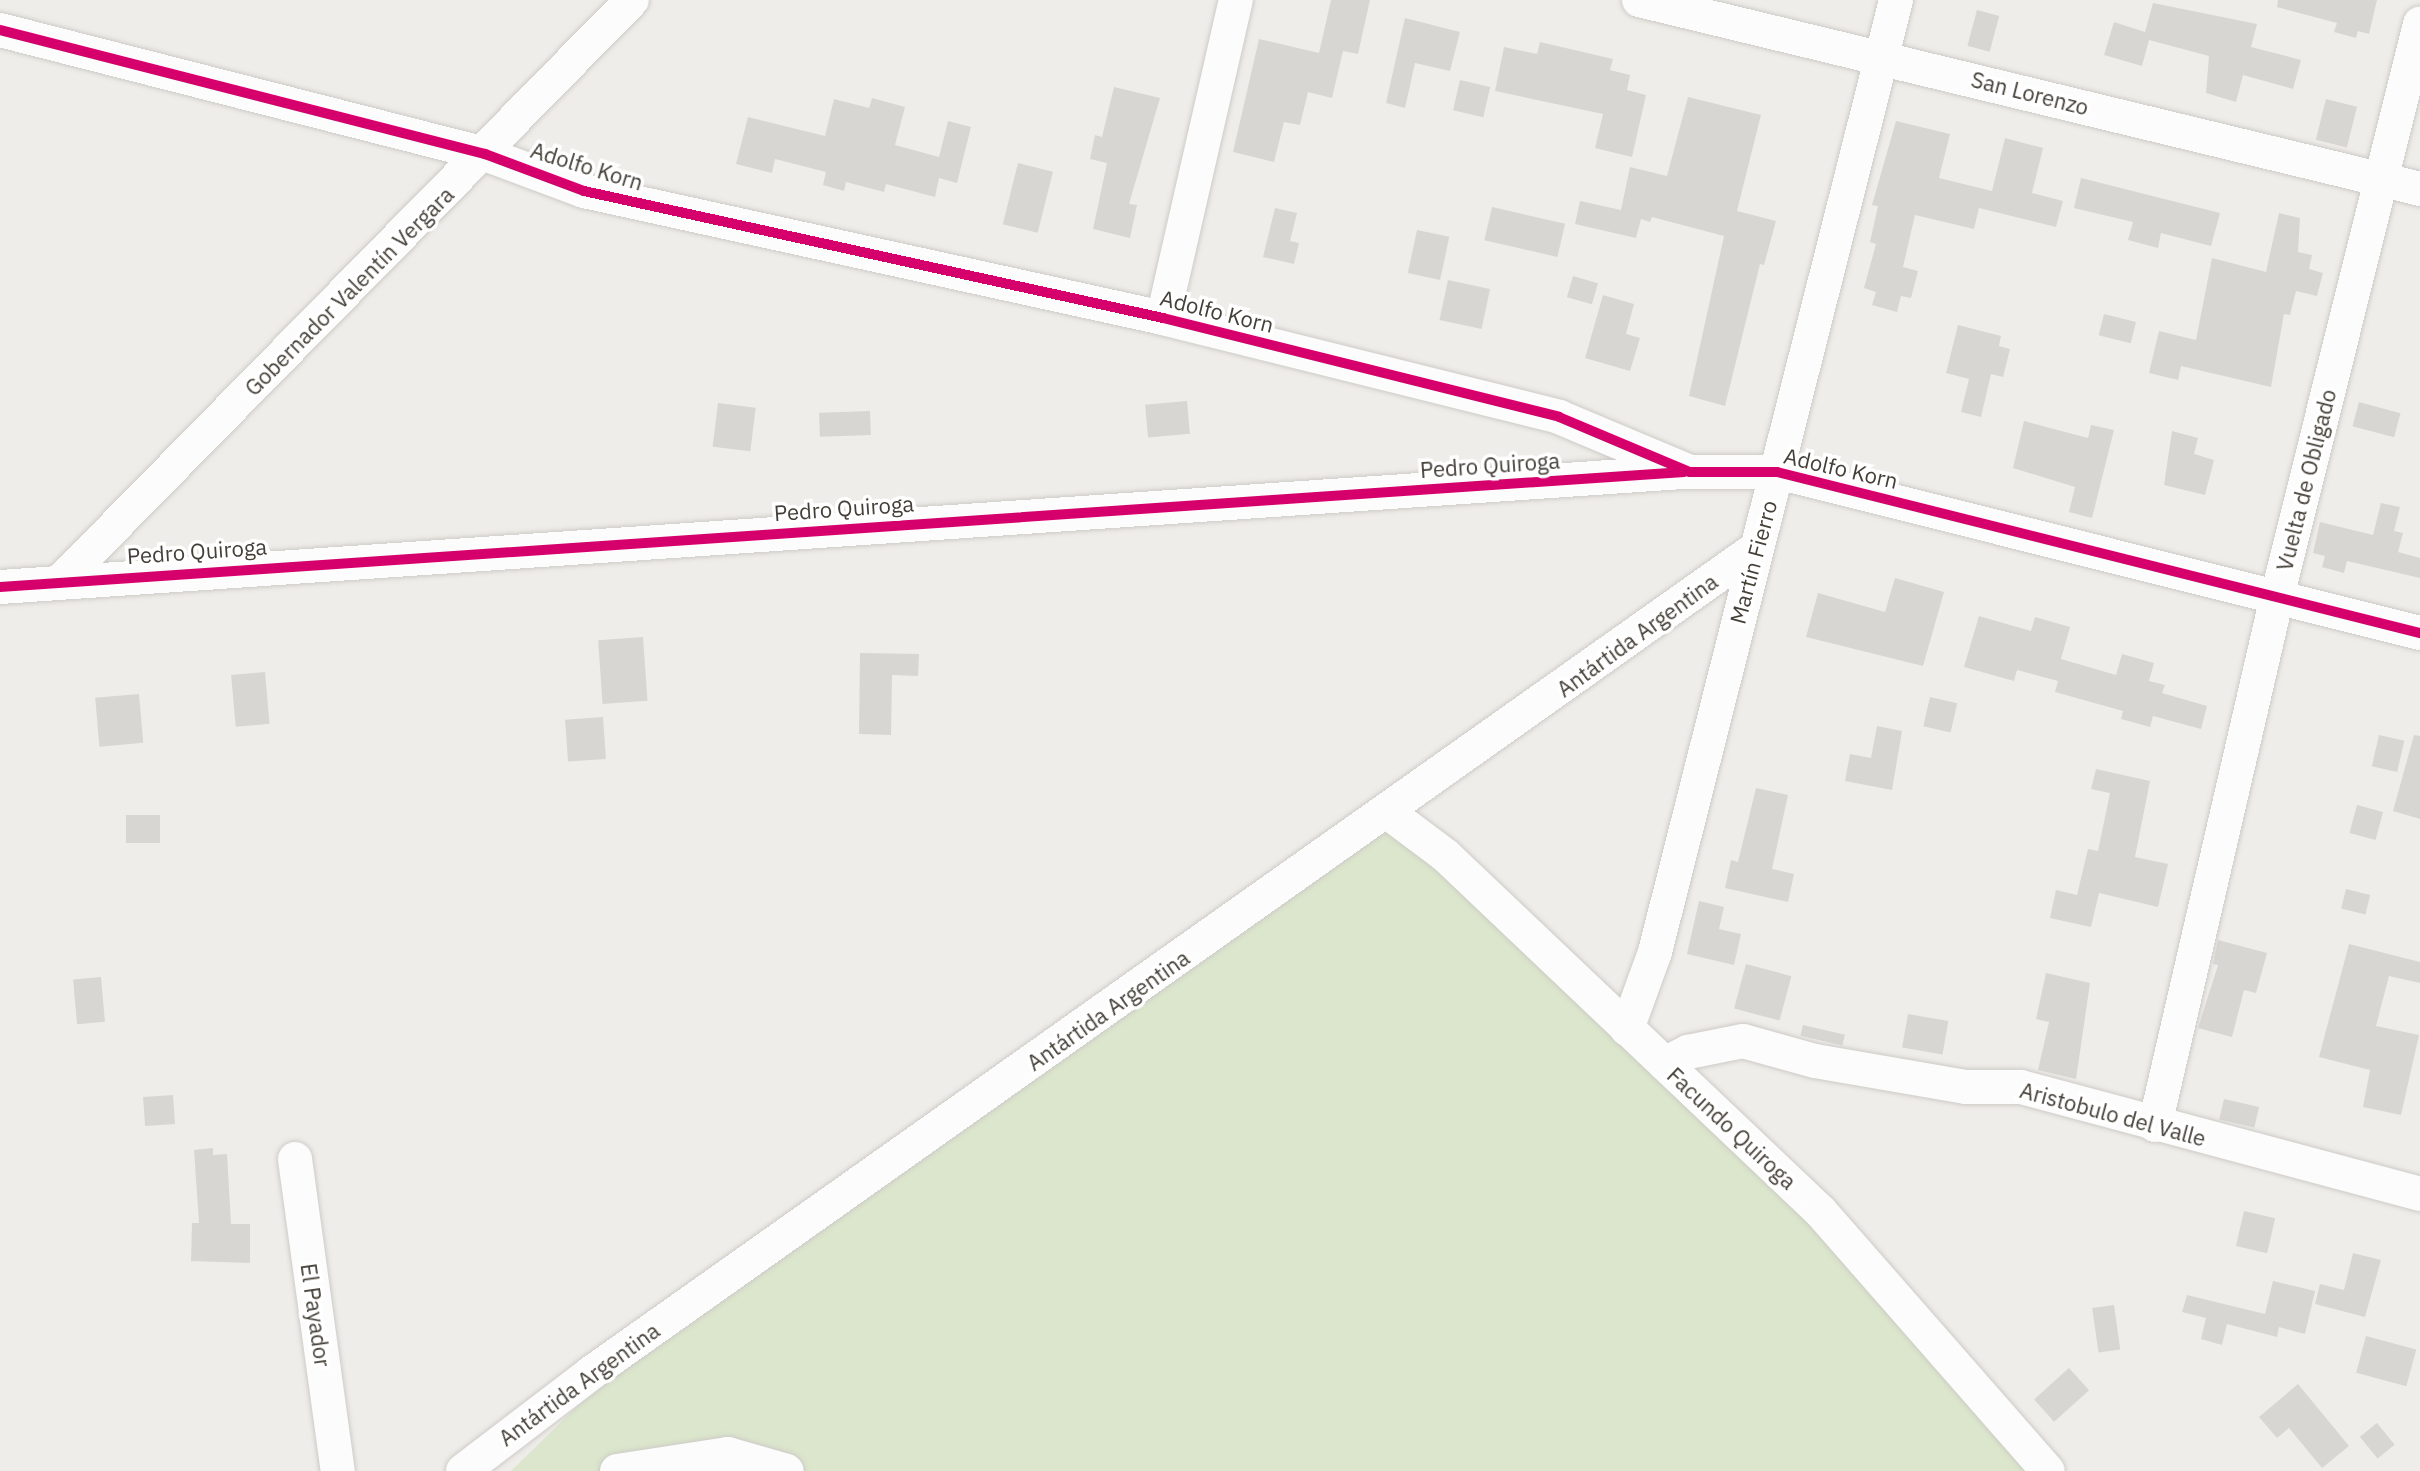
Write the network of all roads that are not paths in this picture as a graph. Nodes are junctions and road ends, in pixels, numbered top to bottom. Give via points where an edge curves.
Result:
1 (632, 0) edge
2 (1236, 0) edge
3 (1639, 0) edge
4 (1896, 0) edge
5 (2420, 24) edge
6 (0, 30) edge
7 (1883, 57) junction
8 (485, 154) junction
9 (2380, 179) junction
10 (2420, 189) edge
11 (1163, 318) junction
12 (1690, 472) junction
13 (1777, 472) junction
14 (1754, 550) junction
15 (62, 580) junction
16 (0, 587) edge
17 (2277, 597) junction
18 (2420, 633) edge
19 (1389, 813) junction
20 (1627, 1029) junction
21 (1665, 1064) junction
22 (2155, 1125) junction
23 (295, 1159) dead end
24 (2420, 1194) edge
25 (338, 1471) edge
26 (463, 1471) edge
27 (617, 1471) edge
28 (787, 1471) edge
29 (2048, 1471) edge

1 - 8 street, Gobernador Valentín Vergara
2 - 11 street
3 - 7 street, San Lorenzo
4 - 7 street, Martín Fierro
5 - 9 street, Vuelta de Obligado
6 - 8 street, Adolfo Korn
7 - 9 street, San Lorenzo
7 - 13 street, Martín Fierro
8 - 11 street, Adolfo Korn via 584,191
8 - 15 street, Gobernador Valentín Vergara
9 - 10 street, San Lorenzo
9 - 17 street, Vuelta de Obligado
11 - 12 street, Adolfo Korn via 1559,417
12 - 13 street, Adolfo Korn
12 - 15 street, Pedro Quiroga
13 - 14 street, Martín Fierro
13 - 17 street, Adolfo Korn
14 - 19 street, Antártida Argentina
14 - 20 street, Martín Fierro via 1655,952
15 - 16 street, Pedro Quiroga
17 - 18 street, Adolfo Korn
17 - 22 street, Vuelta de Obligado
19 - 20 street, Facundo Quiroga via 1445,855
19 - 26 street, Antártida Argentina via 591,1373
20 - 21 street, Facundo Quiroga
21 - 22 street, Aristobulo del Valle via 1688,1052 1743,1041 1815,1061 1966,1087 2021,1087
21 - 29 street, Facundo Quiroga via 1821,1212
22 - 24 street, Aristobulo del Valle
23 - 25 street, El Payador
27 - 28 street via 728,1454

